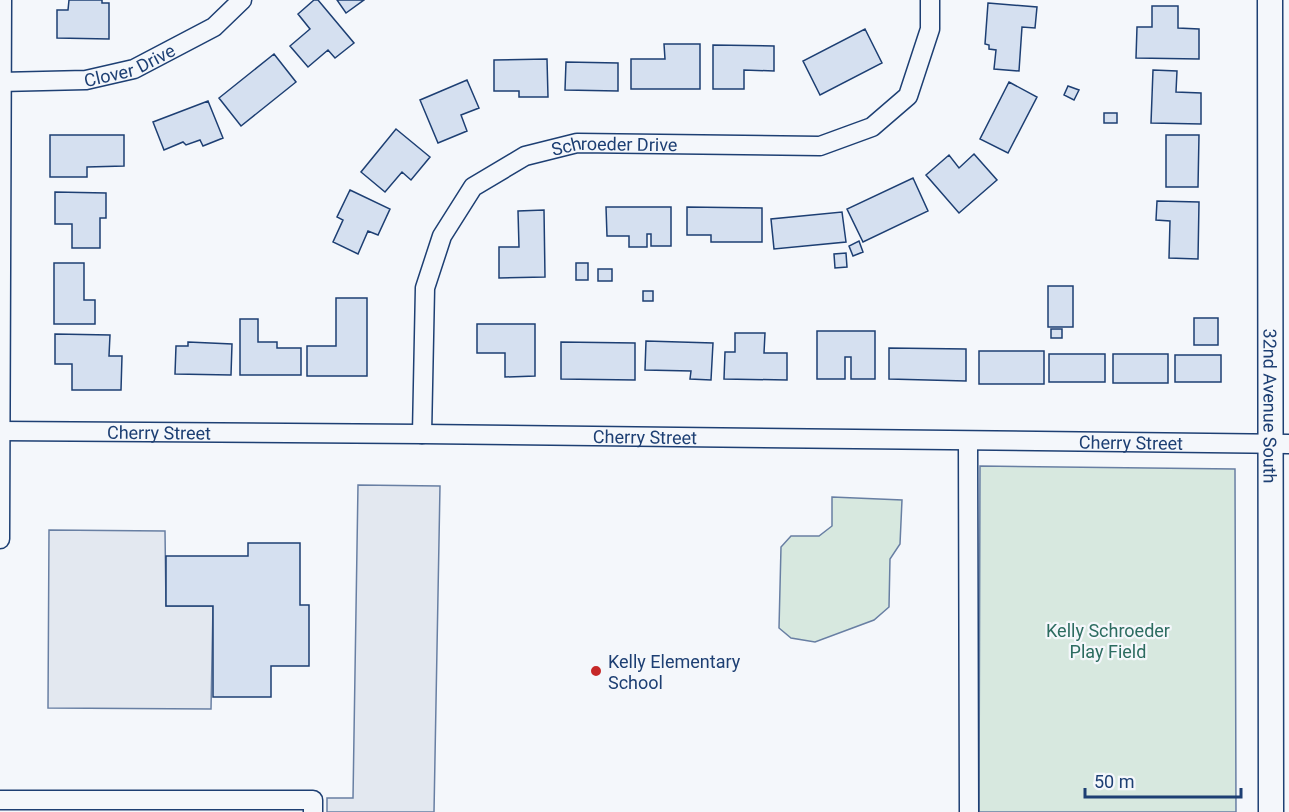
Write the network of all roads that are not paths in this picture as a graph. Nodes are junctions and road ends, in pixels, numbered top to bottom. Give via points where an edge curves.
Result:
1 (2, 0) edge
2 (242, 0) edge
3 (930, 0) edge
4 (1270, 0) edge
5 (1, 82) edge
6 (0, 431) edge
7 (422, 434) junction
8 (968, 441) junction
9 (1280, 444) edge
10 (0, 538) edge
11 (0, 800) edge
12 (313, 806) edge
13 (969, 812) edge
14 (1271, 812) edge

1 - 5 street
2 - 5 street, Clover Drive via 214,27 134,69 86,80
3 - 7 street, Schroeder Drive via 930,29 908,96 872,127 820,146 577,143 525,156 472,187 442,236 425,288
4 - 9 street, 32nd Avenue South
5 - 6 street
6 - 7 street, Cherry Street
6 - 10 street
7 - 8 street, Cherry Street
8 - 9 street, Cherry Street
8 - 13 street
9 - 14 street, 32nd Avenue South
11 - 12 street

